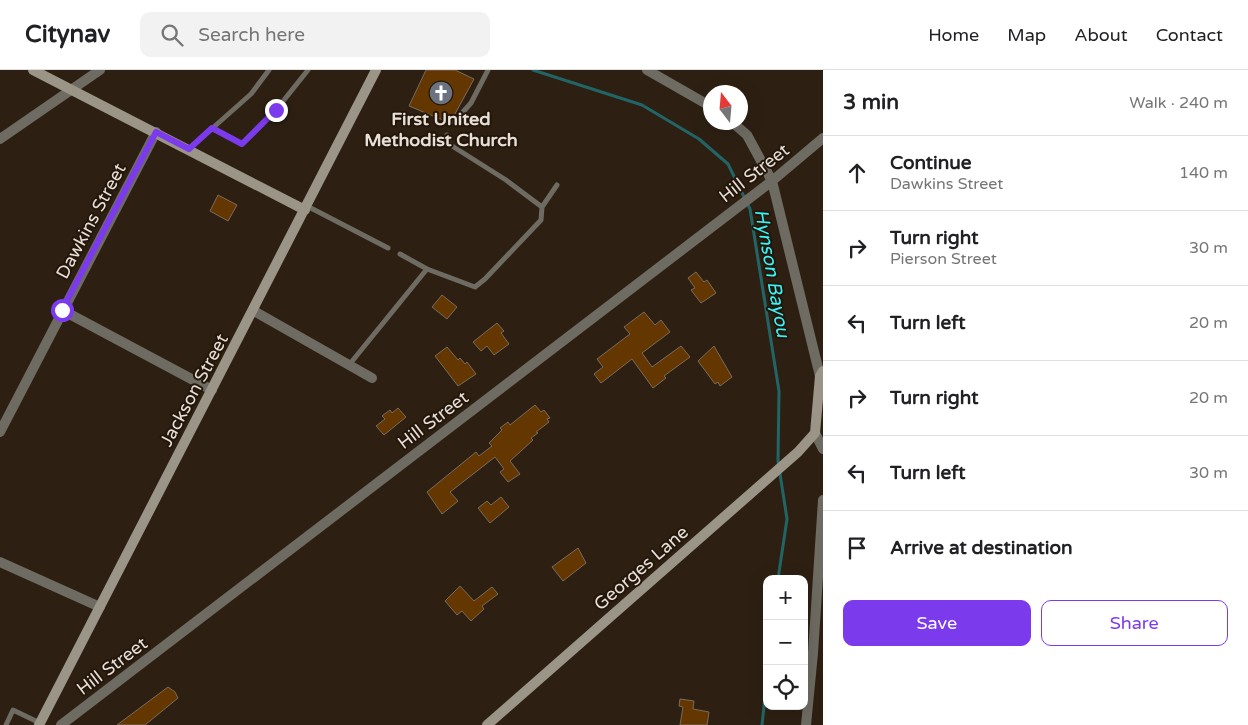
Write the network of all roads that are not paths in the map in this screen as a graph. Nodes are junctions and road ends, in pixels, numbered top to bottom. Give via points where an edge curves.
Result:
1 (33, 70) edge
2 (100, 70) edge
3 (268, 70) edge
4 (308, 70) edge
5 (376, 70) edge
6 (488, 70) edge
7 (647, 70) edge
8 (71, 90) junction
9 (703, 102) edge
10 (454, 122) dead end
11 (212, 128) junction
12 (741, 130) edge
13 (156, 132) junction
14 (447, 136) dead end
15 (823, 138) edge
16 (0, 139) edge
17 (189, 149) junction
18 (772, 181) junction
19 (557, 185) dead end
20 (542, 207) junction
21 (306, 208) junction
22 (388, 248) dead end
23 (400, 254) dead end
24 (427, 269) junction
25 (62, 310) junction
26 (254, 311) junction
27 (349, 365) junction
28 (822, 374) edge
29 (372, 378) dead end
30 (212, 390) junction
31 (0, 432) edge
32 (815, 433) junction
33 (823, 449) edge
34 (823, 500) edge
35 (0, 562) edge
36 (100, 607) junction
37 (39, 724) edge
38 (6, 725) edge
39 (61, 725) edge
40 (487, 725) edge
41 (806, 725) edge

1 - 8 street
2 - 8 street
3 - 11 lane via 251,94
4 - 11 lane via 276,110 242,144
5 - 21 street, Jackson Street
6 - 10 lane via 471,103
7 - 9 street
8 - 13 street
8 - 16 street
11 - 17 lane
12 - 18 street
13 - 17 street
13 - 25 street, Dawkins Street
14 - 20 lane via 449,144
15 - 18 street, Hill Street
17 - 21 street
18 - 28 street
18 - 39 street, Hill Street
19 - 20 lane
20 - 24 lane via 541,220 475,287
21 - 22 lane
21 - 26 street, Jackson Street
23 - 24 lane
24 - 27 lane
25 - 30 street
25 - 31 street, Dawkins Street
26 - 27 street
26 - 30 street, Jackson Street
27 - 29 street
28 - 32 street
30 - 36 street, Jackson Street
32 - 33 street
32 - 40 street, Georges Lane via 798,452
34 - 41 street
35 - 36 street
36 - 37 street, Jackson Street
37 - 38 lane via 13,710

